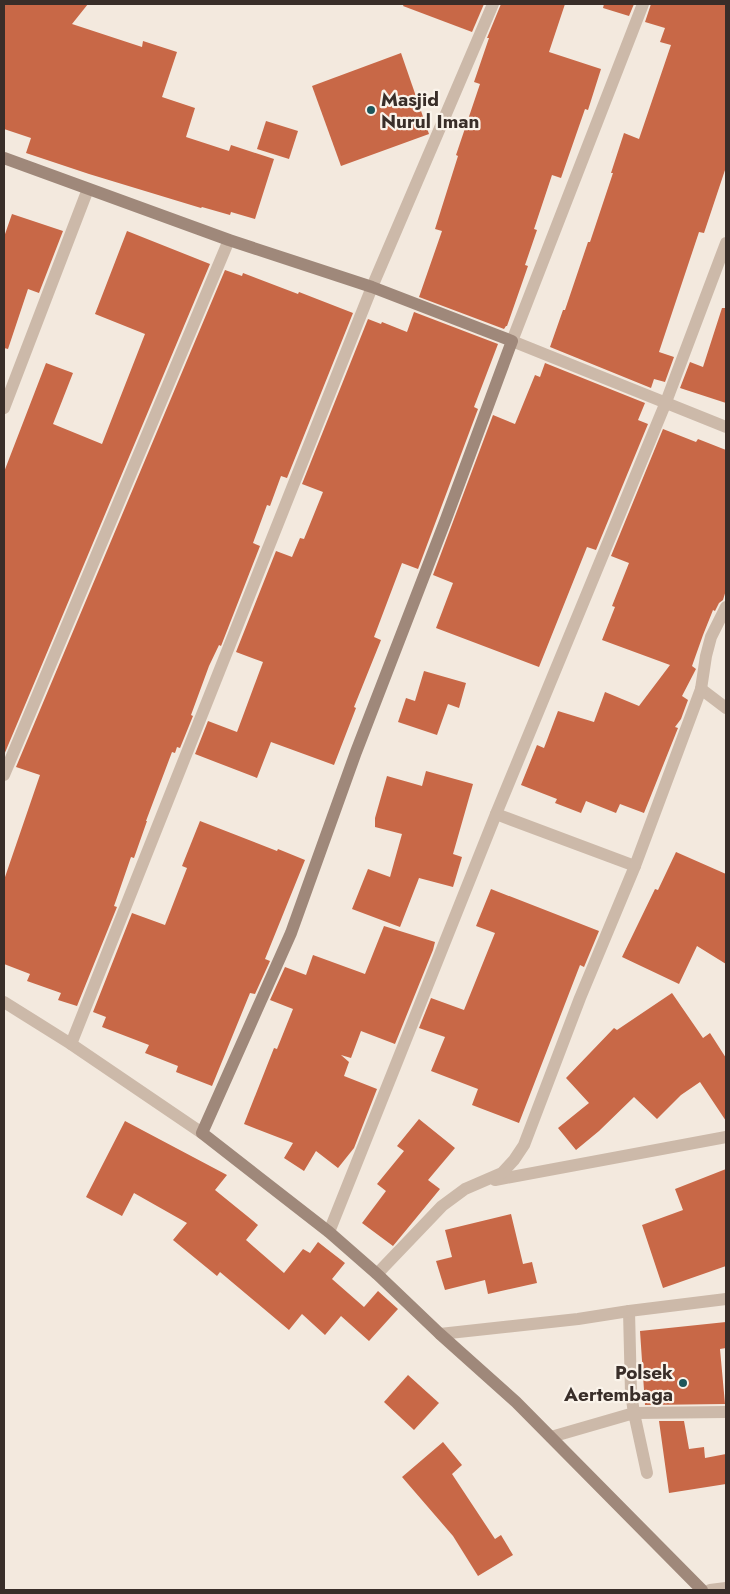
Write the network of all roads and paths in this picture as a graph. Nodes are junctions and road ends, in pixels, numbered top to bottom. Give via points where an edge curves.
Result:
1 (493, 4) edge
2 (643, 4) edge
3 (4, 158) edge
4 (88, 189) junction
5 (229, 240) junction
6 (726, 243) edge
7 (372, 287) junction
8 (512, 341) junction
9 (666, 402) junction
10 (4, 408) edge
11 (726, 427) edge
12 (726, 607) edge
13 (701, 689) junction
14 (726, 708) edge
15 (4, 775) edge
16 (496, 814) junction
17 (635, 866) junction
18 (4, 1002) edge
19 (71, 1044) junction
20 (202, 1133) junction
21 (726, 1138) edge
22 (478, 1183) junction
23 (330, 1232) junction
24 (377, 1274) junction
25 (726, 1299) edge
26 (628, 1311) junction
27 (440, 1334) junction
28 (726, 1412) edge
29 (634, 1413) junction
30 (551, 1437) junction
31 (647, 1474) dead end
32 (726, 1588) edge
33 (702, 1590) edge
34 (710, 1590) edge

1 - 7 street
2 - 8 street
3 - 4 street
4 - 5 street
4 - 10 street
5 - 7 street
5 - 15 street
6 - 9 street
7 - 8 street
7 - 19 street
8 - 9 street
8 - 20 street via 356,752 291,934
9 - 11 street
9 - 16 street
12 - 13 street via 711,637
13 - 14 street
13 - 17 street
16 - 17 street
16 - 23 street
17 - 22 street via 524,1145 502,1173
18 - 19 street
19 - 20 street
20 - 23 street
21 - 22 street
22 - 24 street via 442,1206
23 - 24 street
24 - 27 street
25 - 26 street
26 - 27 street
26 - 29 street
27 - 30 street
28 - 29 street
29 - 30 street
29 - 31 street
30 - 33 street
32 - 34 street

